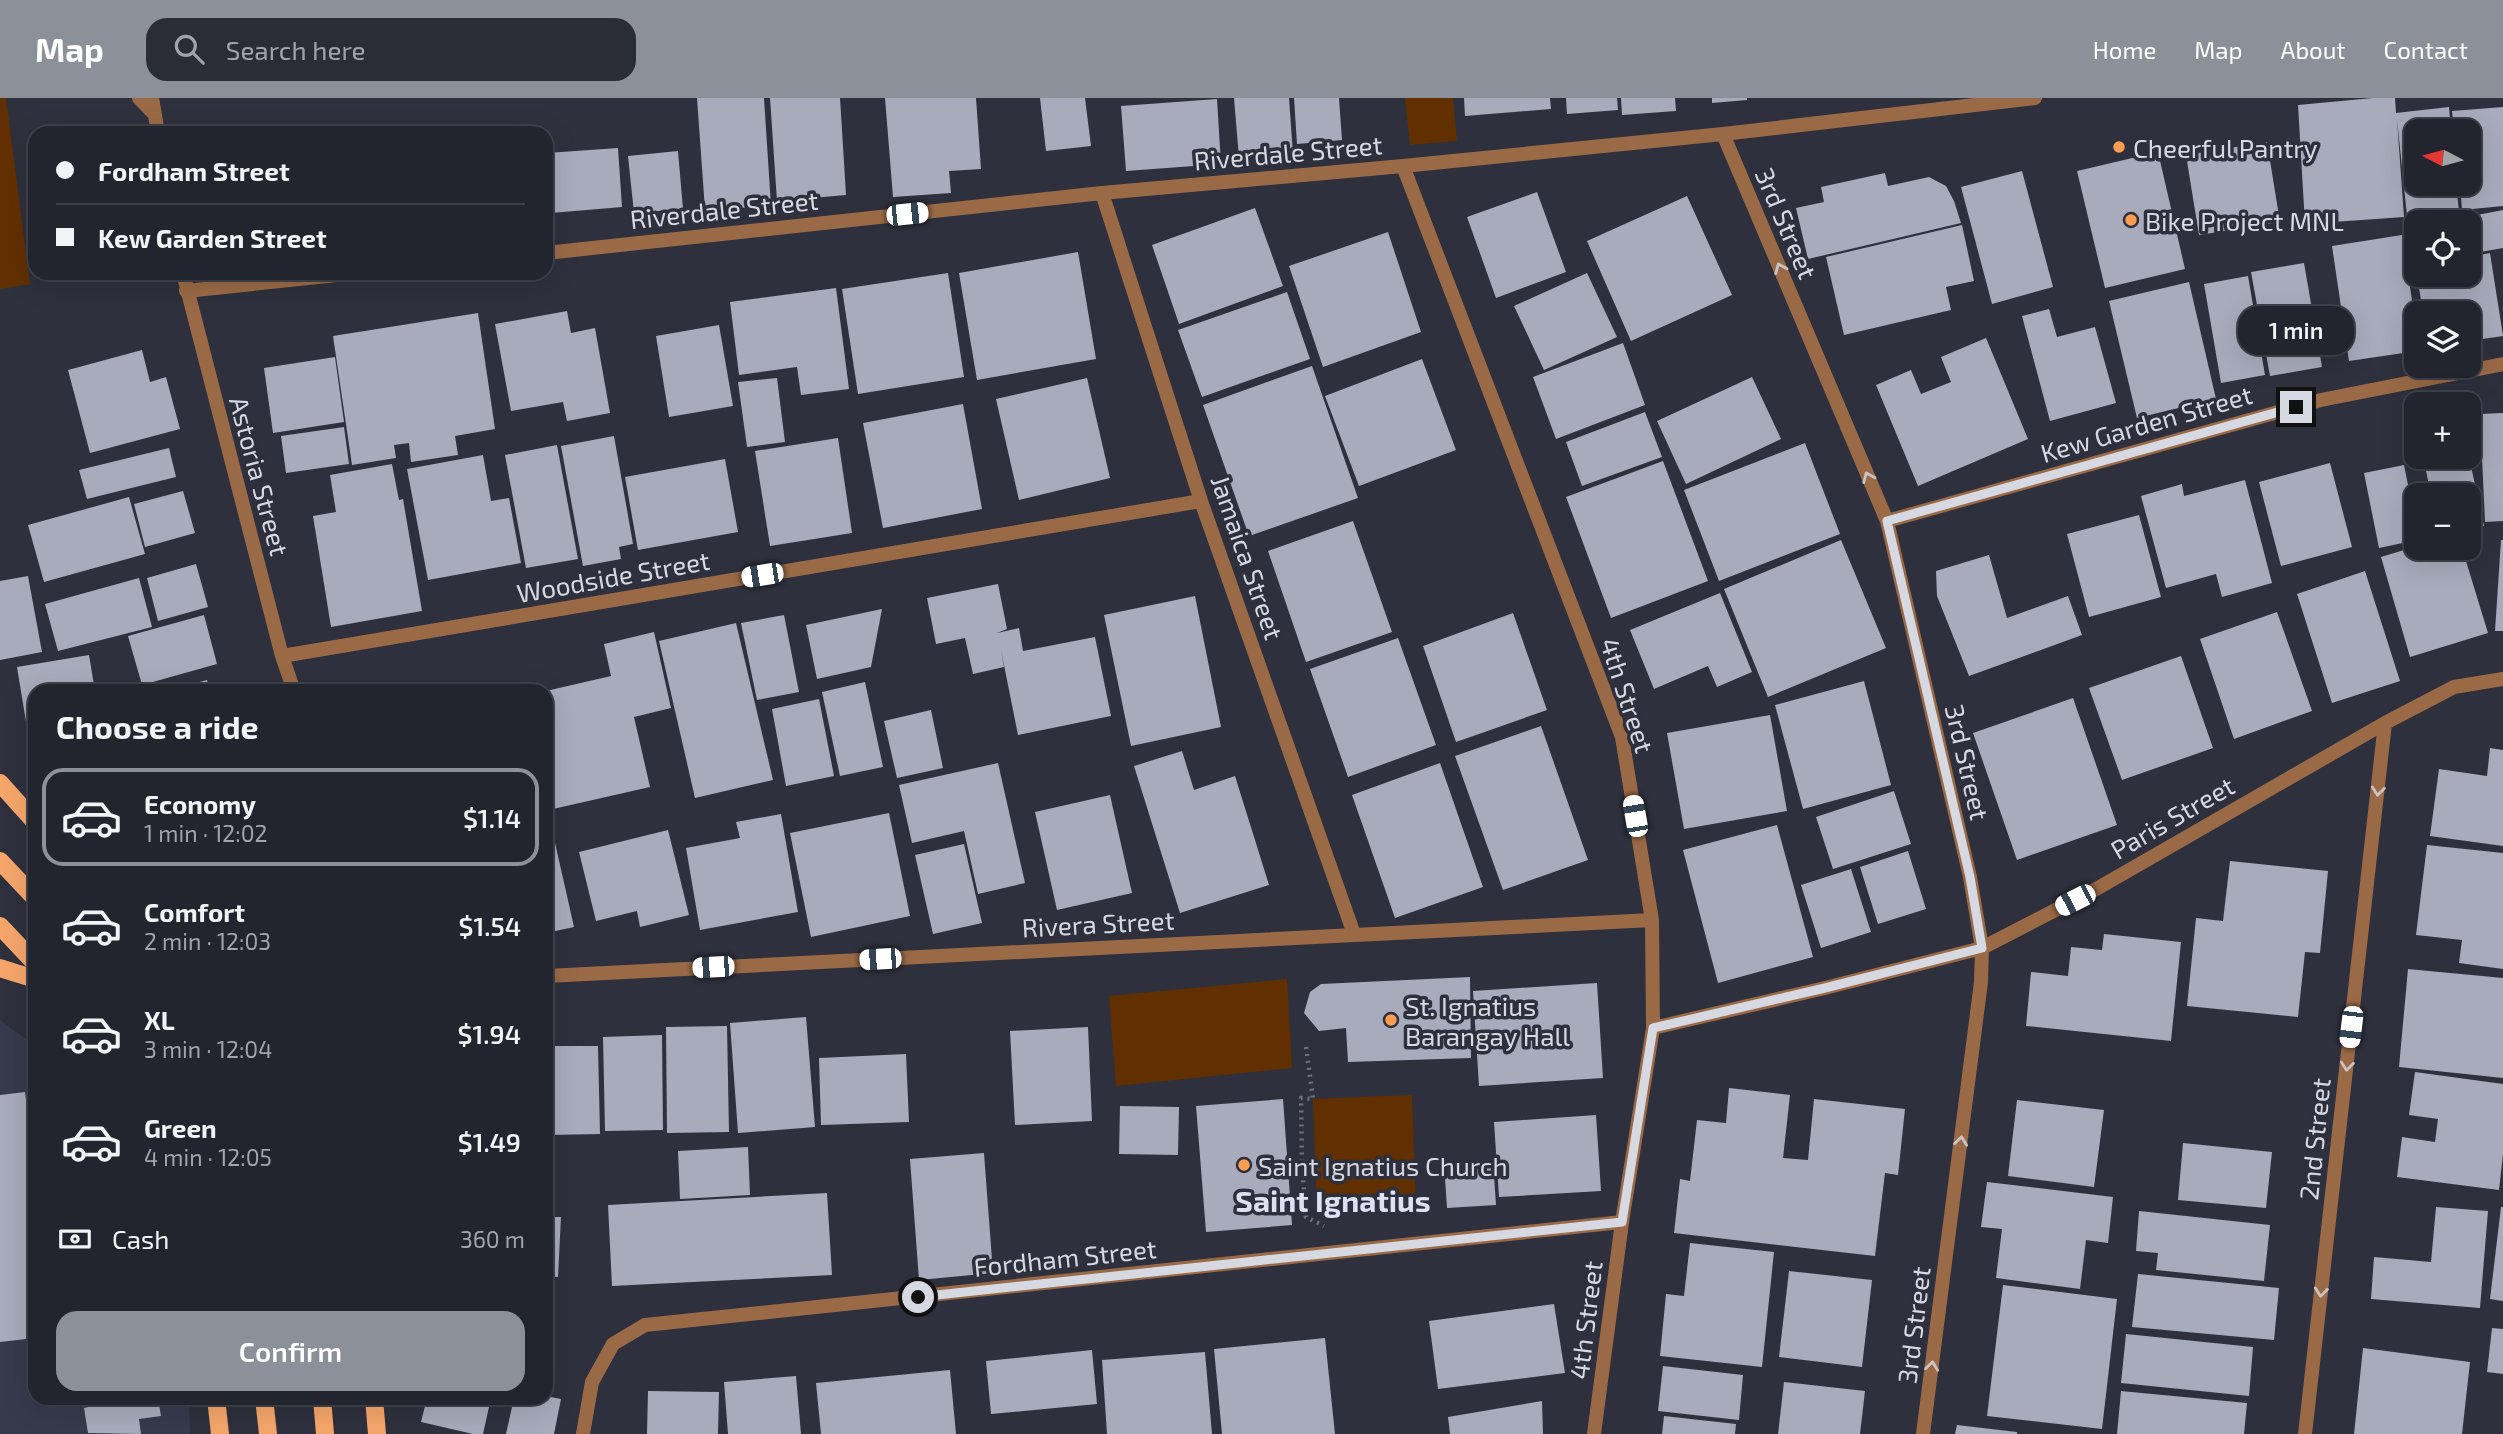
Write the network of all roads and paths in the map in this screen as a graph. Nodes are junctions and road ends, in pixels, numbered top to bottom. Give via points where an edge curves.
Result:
1 (139, 98) edge
2 (152, 98) edge
3 (2035, 98) edge
4 (156, 117) junction
5 (158, 126) edge
6 (1723, 134) junction
7 (1403, 166) junction
8 (1102, 193) junction
9 (553, 252) edge
10 (184, 280) edge
11 (290, 280) edge
12 (186, 291) junction
13 (2503, 364) edge
14 (1202, 501) junction
15 (1887, 521) junction
16 (282, 656) junction
17 (2503, 679) edge
18 (292, 684) edge
19 (2385, 723) junction
20 (0, 783) edge
21 (28, 814) edge
22 (0, 860) edge
23 (28, 890) edge
24 (1652, 920) junction
25 (0, 926) edge
26 (1354, 934) junction
27 (1982, 948) junction
28 (28, 955) edge
29 (0, 968) edge
30 (553, 976) edge
31 (28, 977) edge
32 (1653, 1028) junction
33 (1306, 1047) dead end
34 (1622, 1222) junction
35 (1368, 1249) junction
36 (217, 1405) edge
37 (265, 1405) edge
38 (323, 1405) edge
39 (375, 1405) edge
40 (220, 1434) edge
41 (268, 1434) edge
42 (325, 1434) edge
43 (377, 1434) edge
44 (583, 1434) edge
45 (1594, 1434) edge
46 (1923, 1434) edge
47 (2305, 1434) edge

1 - 4 street
2 - 4 street
3 - 6 street, Riverdale Street
4 - 5 street
6 - 7 street, Riverdale Street
15 -> 6 street, 3rd Street
7 - 8 street, Riverdale Street
7 - 24 street, 4th Street via 1622,737
8 - 9 street, Riverdale Street
8 - 14 street, Jamaica Street
10 - 12 street, Astoria Street
11 - 12 street
12 - 16 street, Astoria Street
13 - 15 street, Kew Garden Street via 2321,400
14 - 16 street, Woodside Street
14 - 26 street, Jamaica Street
15 - 27 street, 3rd Street via 1970,877
16 - 18 street, Astoria Street
17 - 19 street, Paris Street via 2454,687
19 - 27 street, Paris Street via 2098,888
19 -> 47 street, 2nd Street
20 - 21 main road
22 - 23 main road
24 - 26 street, Rivera Street
24 - 32 street, 4th Street
25 - 28 main road
26 - 30 street, Rivera Street
27 - 32 street, Paris Street
46 -> 27 street, 3rd Street
29 - 31 main road
32 - 34 street, 4th Street
33 - 35 path via 1312,1099 1301,1098 1306,1217
34 - 35 street, Fordham Street
34 - 45 street, 4th Street
35 - 44 street, Fordham Street via 645,1325 613,1344 592,1382
36 - 40 main road
37 - 41 main road
38 - 42 main road
39 - 43 main road

